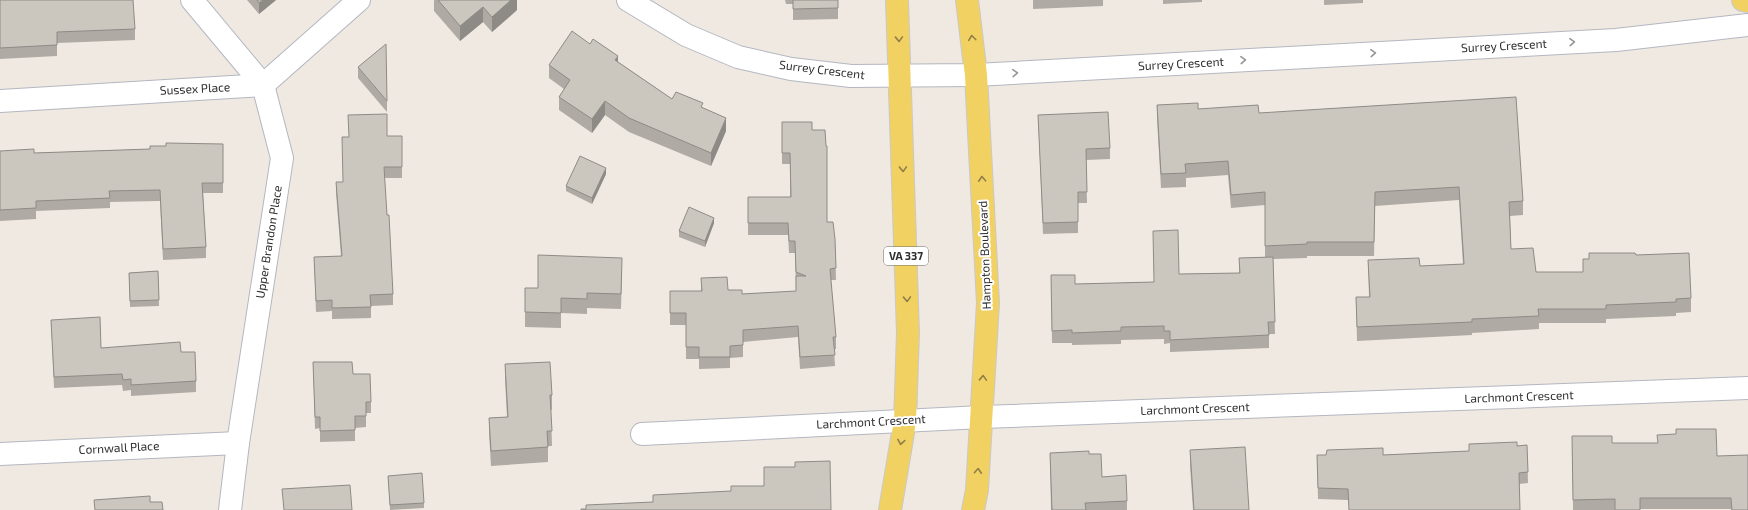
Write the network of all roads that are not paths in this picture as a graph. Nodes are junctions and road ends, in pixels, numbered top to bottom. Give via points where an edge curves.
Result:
1 (192, 0) edge
2 (359, 0) edge
3 (628, 0) edge
4 (897, 0) edge
5 (967, 0) edge
6 (1743, 0) edge
7 (1748, 1) edge
8 (1748, 25) edge
9 (976, 75) junction
10 (900, 76) junction
11 (263, 85) junction
12 (0, 100) edge
13 (1748, 388) edge
14 (982, 417) junction
15 (905, 421) junction
16 (642, 434) dead end
17 (238, 443) junction
18 (0, 454) edge
19 (230, 510) edge
20 (890, 510) edge
21 (973, 510) edge

1 - 11 street, Upper Brandon Place
2 - 11 street
3 - 10 street, Surrey Crescent via 686,35 738,57 791,69 851,76
4 -> 10 main road, VA 337
9 -> 5 main road, Hampton Boulevard
6 - 7 main road
9 -> 8 street, Surrey Crescent via 1616,40
9 - 10 street, Surrey Crescent
14 -> 9 main road, Hampton Boulevard via 988,303
10 -> 15 main road, VA 337 via 908,334
11 - 12 street, Sussex Place
11 - 17 street, Upper Brandon Place via 282,158
13 - 14 street, Larchmont Crescent
14 - 15 street, Larchmont Crescent
21 -> 14 main road, Hampton Boulevard via 977,490
15 - 16 street, Larchmont Crescent
15 -> 20 main road, VA 337
17 - 18 street, Cornwall Place
17 - 19 street, Upper Brandon Place

